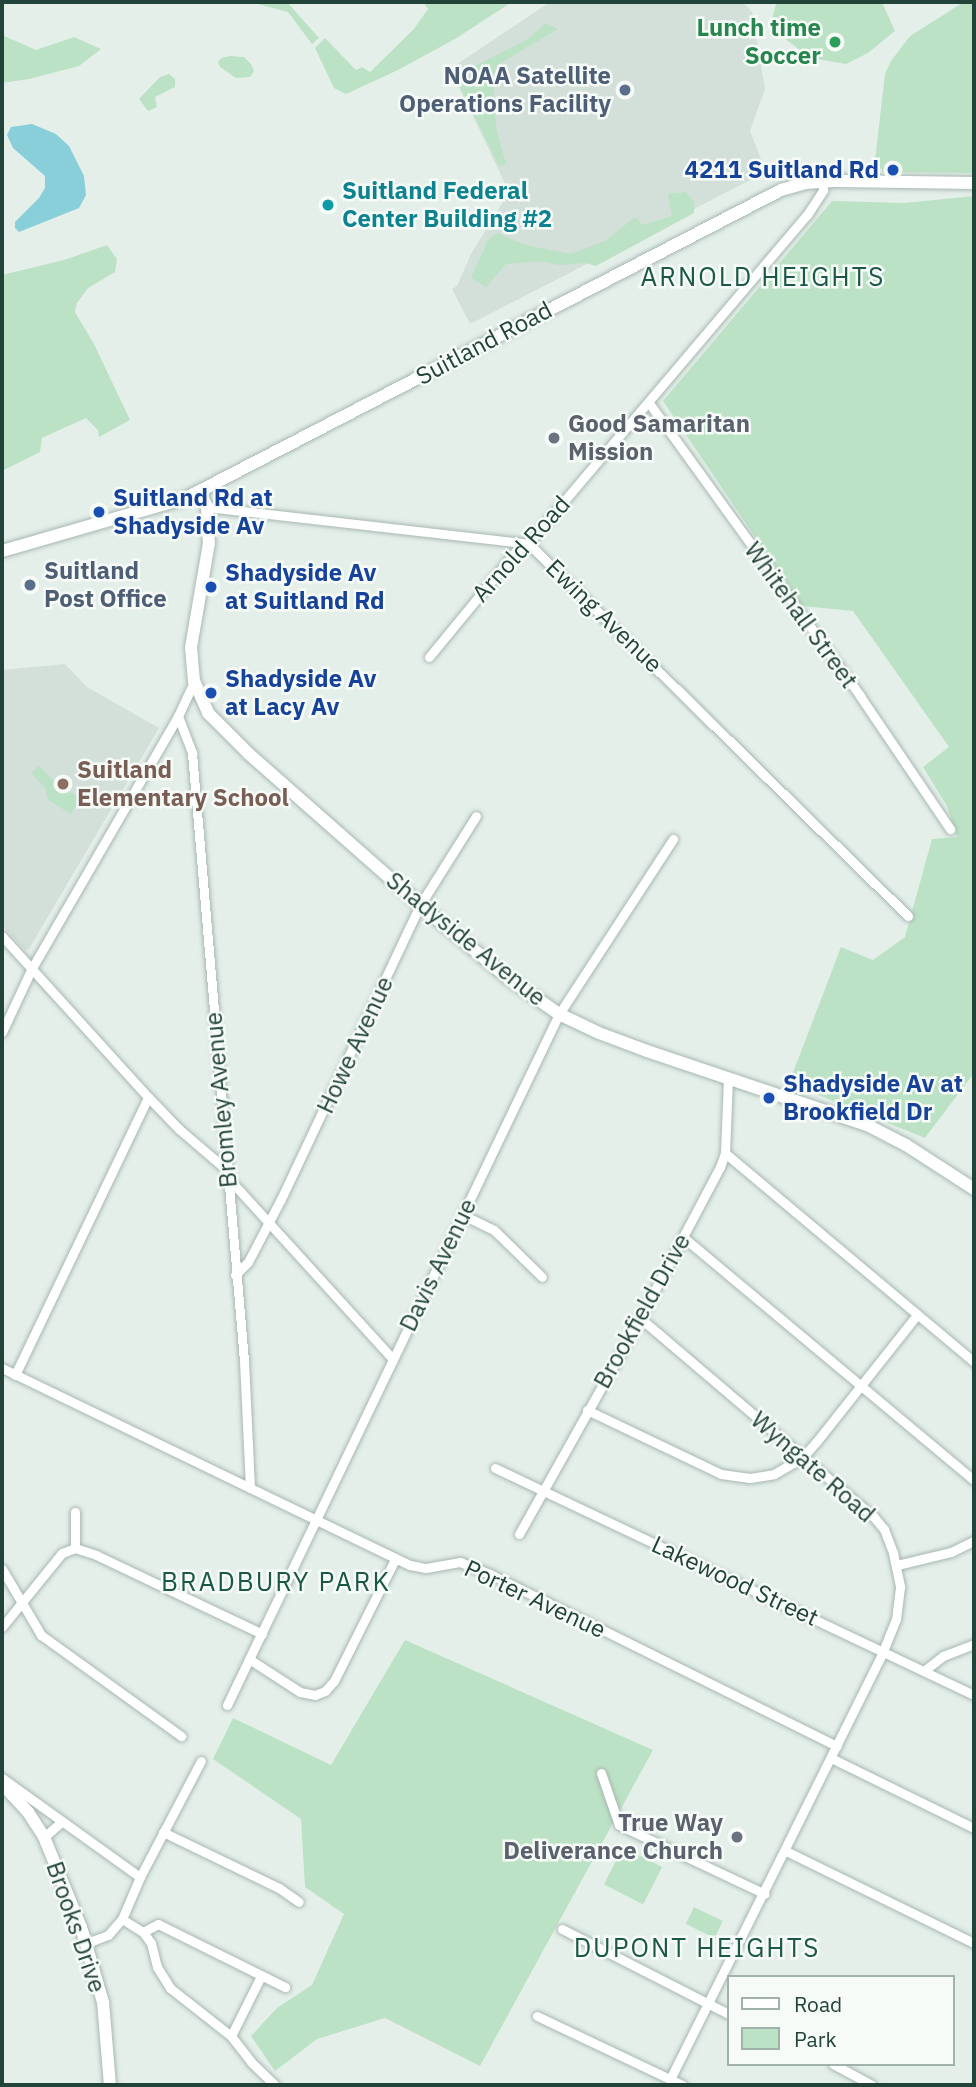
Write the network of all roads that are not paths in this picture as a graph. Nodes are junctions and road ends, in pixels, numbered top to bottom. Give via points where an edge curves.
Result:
1 (822, 181) junction
2 (974, 183) edge
3 (649, 403) junction
4 (199, 491) junction
5 (207, 507) junction
6 (526, 545) junction
7 (2, 551) edge
8 (429, 657) dead end
9 (194, 681) junction
10 (178, 716) junction
11 (476, 816) dead end
12 (950, 829) dead end
13 (673, 839) dead end
14 (420, 905) junction
15 (908, 916) dead end
16 (2, 936) edge
17 (32, 968) junction
18 (559, 1014) junction
19 (2, 1032) edge
20 (728, 1077) junction
21 (148, 1097) junction
22 (725, 1153) junction
23 (229, 1175) junction
24 (974, 1189) edge
25 (463, 1215) junction
26 (269, 1222) junction
27 (683, 1237) junction
28 (235, 1275) junction
29 (542, 1277) dead end
30 (917, 1315) junction
31 (640, 1318) junction
32 (392, 1358) junction
33 (974, 1362) edge
34 (2, 1368) edge
35 (15, 1375) junction
36 (860, 1385) junction
37 (587, 1410) junction
38 (803, 1457) junction
39 (495, 1468) dead end
40 (974, 1480) edge
41 (250, 1488) junction
42 (543, 1491) junction
43 (75, 1512) dead end
44 (317, 1521) junction
45 (519, 1534) dead end
46 (974, 1541) edge
47 (75, 1548) junction
48 (395, 1559) junction
49 (897, 1564) junction
50 (2, 1569) edge
51 (21, 1603) junction
52 (2, 1627) edge
53 (261, 1634) junction
54 (974, 1644) edge
55 (883, 1652) junction
56 (249, 1659) junction
57 (925, 1670) junction
58 (974, 1695) edge
59 (227, 1705) dead end
60 (181, 1737) dead end
61 (837, 1746) junction
62 (831, 1758) junction
63 (201, 1761) dead end
64 (601, 1773) dead end
65 (2, 1778) edge
66 (2, 1784) edge
67 (61, 1822) junction
68 (974, 1828) edge
69 (163, 1832) junction
70 (44, 1837) junction
71 (786, 1851) junction
72 (140, 1877) junction
73 (765, 1894) junction
74 (299, 1902) dead end
75 (122, 1919) junction
76 (562, 1929) dead end
77 (143, 1932) junction
78 (87, 1942) junction
79 (974, 1943) edge
80 (261, 1976) junction
81 (285, 1987) dead end
82 (709, 2005) junction
83 (727, 2013) edge
84 (537, 2016) dead end
85 (231, 2036) junction
86 (837, 2066) edge
87 (670, 2079) junction
88 (110, 2085) edge
89 (275, 2085) edge
90 (682, 2085) edge
91 (872, 2085) edge

1 - 2 street, Suitland Road
1 - 3 street, Arnold Road via 822,190 807,215
1 - 4 street, Suitland Road via 793,186 748,204
3 - 6 street, Arnold Road
3 - 12 street, Whitehall Street
4 - 5 street, Shadyside Avenue
4 - 7 street, Suitland Road via 154,509
5 - 6 street, Ewing Avenue
5 - 9 street, Shadyside Avenue via 208,561 191,647
6 - 8 street, Arnold Road via 516,551
6 - 15 street, Ewing Avenue via 581,592
9 - 10 street
9 - 14 street, Shadyside Avenue via 208,713 220,727
10 - 17 street
10 - 23 street, Bromley Avenue via 192,753
11 - 14 street, Howe Avenue
13 - 18 street, Davis Avenue
14 - 18 street, Shadyside Avenue
14 - 26 street, Howe Avenue
16 - 17 street
17 - 19 street
17 - 21 street
18 - 20 street, Shadyside Avenue via 599,1033
18 - 25 street, Davis Avenue
20 - 22 street, Brookfield Drive
20 - 24 street, Shadyside Avenue via 867,1125
21 - 23 street
21 - 35 street
22 - 27 street, Brookfield Drive
22 - 30 street
23 - 26 street
23 - 28 street, Bromley Avenue
25 - 29 street via 494,1230
25 - 32 street, Davis Avenue
26 - 28 street, Howe Avenue via 248,1262
26 - 32 street
27 - 31 street, Brookfield Drive
27 - 36 street
28 - 41 street, Bromley Avenue
30 - 33 street
30 - 36 street
31 - 37 street, Brookfield Drive
31 - 38 street, Wyngate Road
32 - 44 street, Davis Avenue
34 - 35 street, Porter Avenue
35 - 41 street, Porter Avenue
36 - 38 street
36 - 40 street
37 - 38 street via 721,1474 764,1476
37 - 42 street, Brookfield Drive
38 - 49 street, Wyngate Road via 873,1516 884,1529
39 - 42 street, Lakewood Street
41 - 44 street, Porter Avenue
42 - 45 street, Brookfield Drive
42 - 55 street, Lakewood Street
43 - 47 street
44 - 48 street, Porter Avenue
44 - 53 street, Davis Avenue
46 - 49 street
47 - 51 street via 62,1553
47 - 53 street
48 - 56 street via 327,1689 315,1695 300,1692
48 - 61 street, Porter Avenue via 421,1568 460,1562 490,1574
49 - 55 street, Wyngate Road via 899,1609
50 - 51 street
51 - 52 street
51 - 60 street via 48,1642
53 - 56 street, Davis Avenue
54 - 57 street via 943,1656
55 - 57 street, Lakewood Street
55 - 61 street, Wyngate Road
56 - 59 street, Davis Avenue
57 - 58 street, Lakewood Street
61 - 62 street, Wyngate Road
62 - 68 street
62 - 71 street, Wyngate Road
63 - 69 street
64 - 73 street via 619,1825
65 - 67 street
66 - 70 street, Brooks Drive via 21,1802
67 - 70 street
67 - 72 street
69 - 72 street
69 - 74 street
70 - 78 street, Brooks Drive
71 - 73 street, Wyngate Road
71 - 79 street
72 - 75 street
73 - 82 street, Wyngate Road
75 - 77 street
75 - 78 street via 108,1935
76 - 82 street
77 - 80 street via 158,1924
77 - 85 street via 170,1988
78 - 88 street, Brooks Drive via 103,2002
80 - 81 street
80 - 85 street
82 - 83 street
82 - 87 street, Wyngate Road
84 - 87 street
85 - 89 street
86 - 91 street
87 - 90 street

